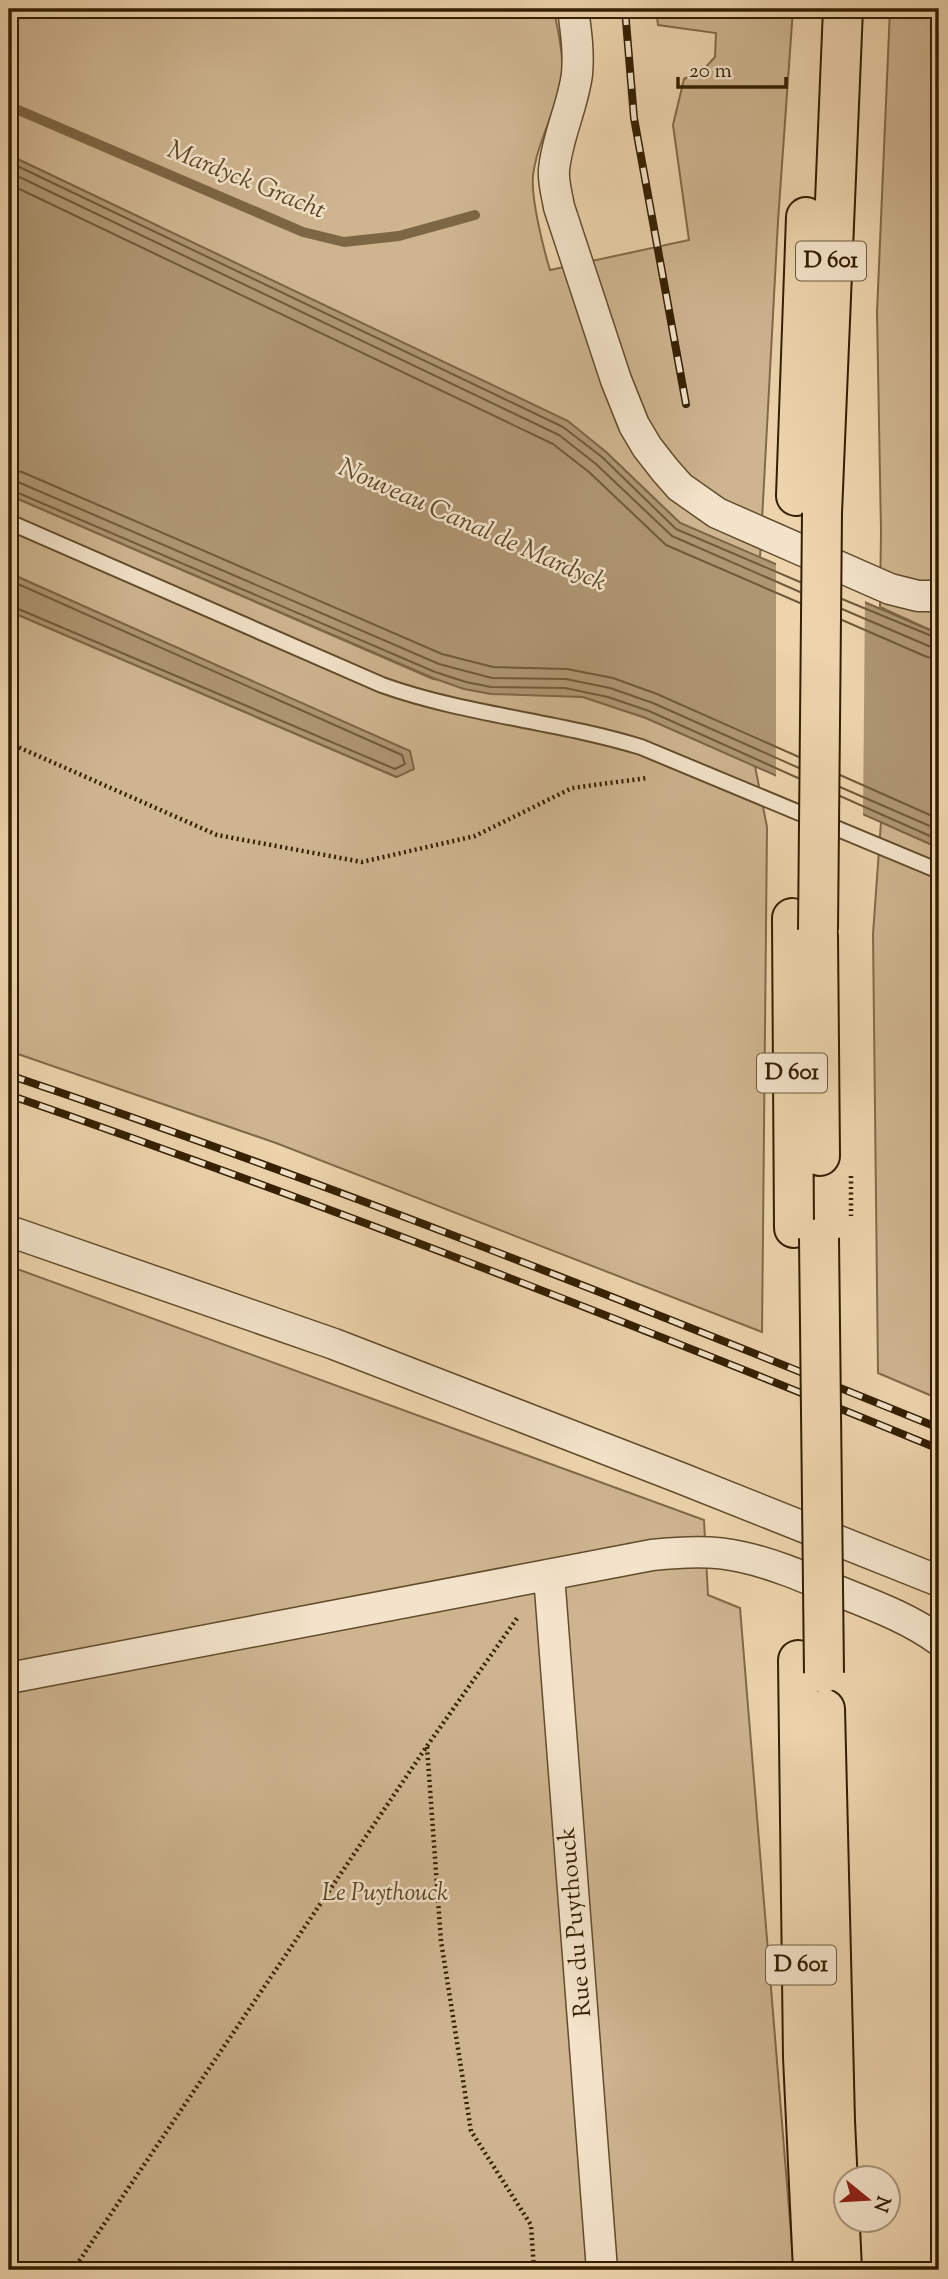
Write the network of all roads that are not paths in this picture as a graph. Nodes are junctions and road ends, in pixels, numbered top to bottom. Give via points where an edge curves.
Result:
1 (573, 9) edge
2 (816, 9) edge
3 (843, 9) edge
4 (808, 511) junction
5 (9, 522) edge
6 (939, 596) edge
7 (939, 871) edge
8 (9, 1231) edge
9 (548, 1575) junction
10 (939, 1581) edge
11 (939, 1640) edge
12 (811, 1666) junction
13 (9, 1678) edge
14 (602, 2270) edge
15 (813, 2270) edge
16 (842, 2270) edge

1 - 6 street via 578,57 554,172 557,199 616,380 647,447 680,486 717,513 890,589
2 - 4 main road, D 601 via 803,278
3 - 4 main road, D 601
4 - 12 main road, D 601, bridge via 805,924
5 - 7 lane via 394,689 641,747
8 - 10 street via 334,1344
9 - 11 street via 677,1552 742,1556 882,1609
9 - 13 street
9 - 14 street, Rue du Puythouck
12 - 15 main road, D 601 via 803,2046
12 - 16 main road, D 601

